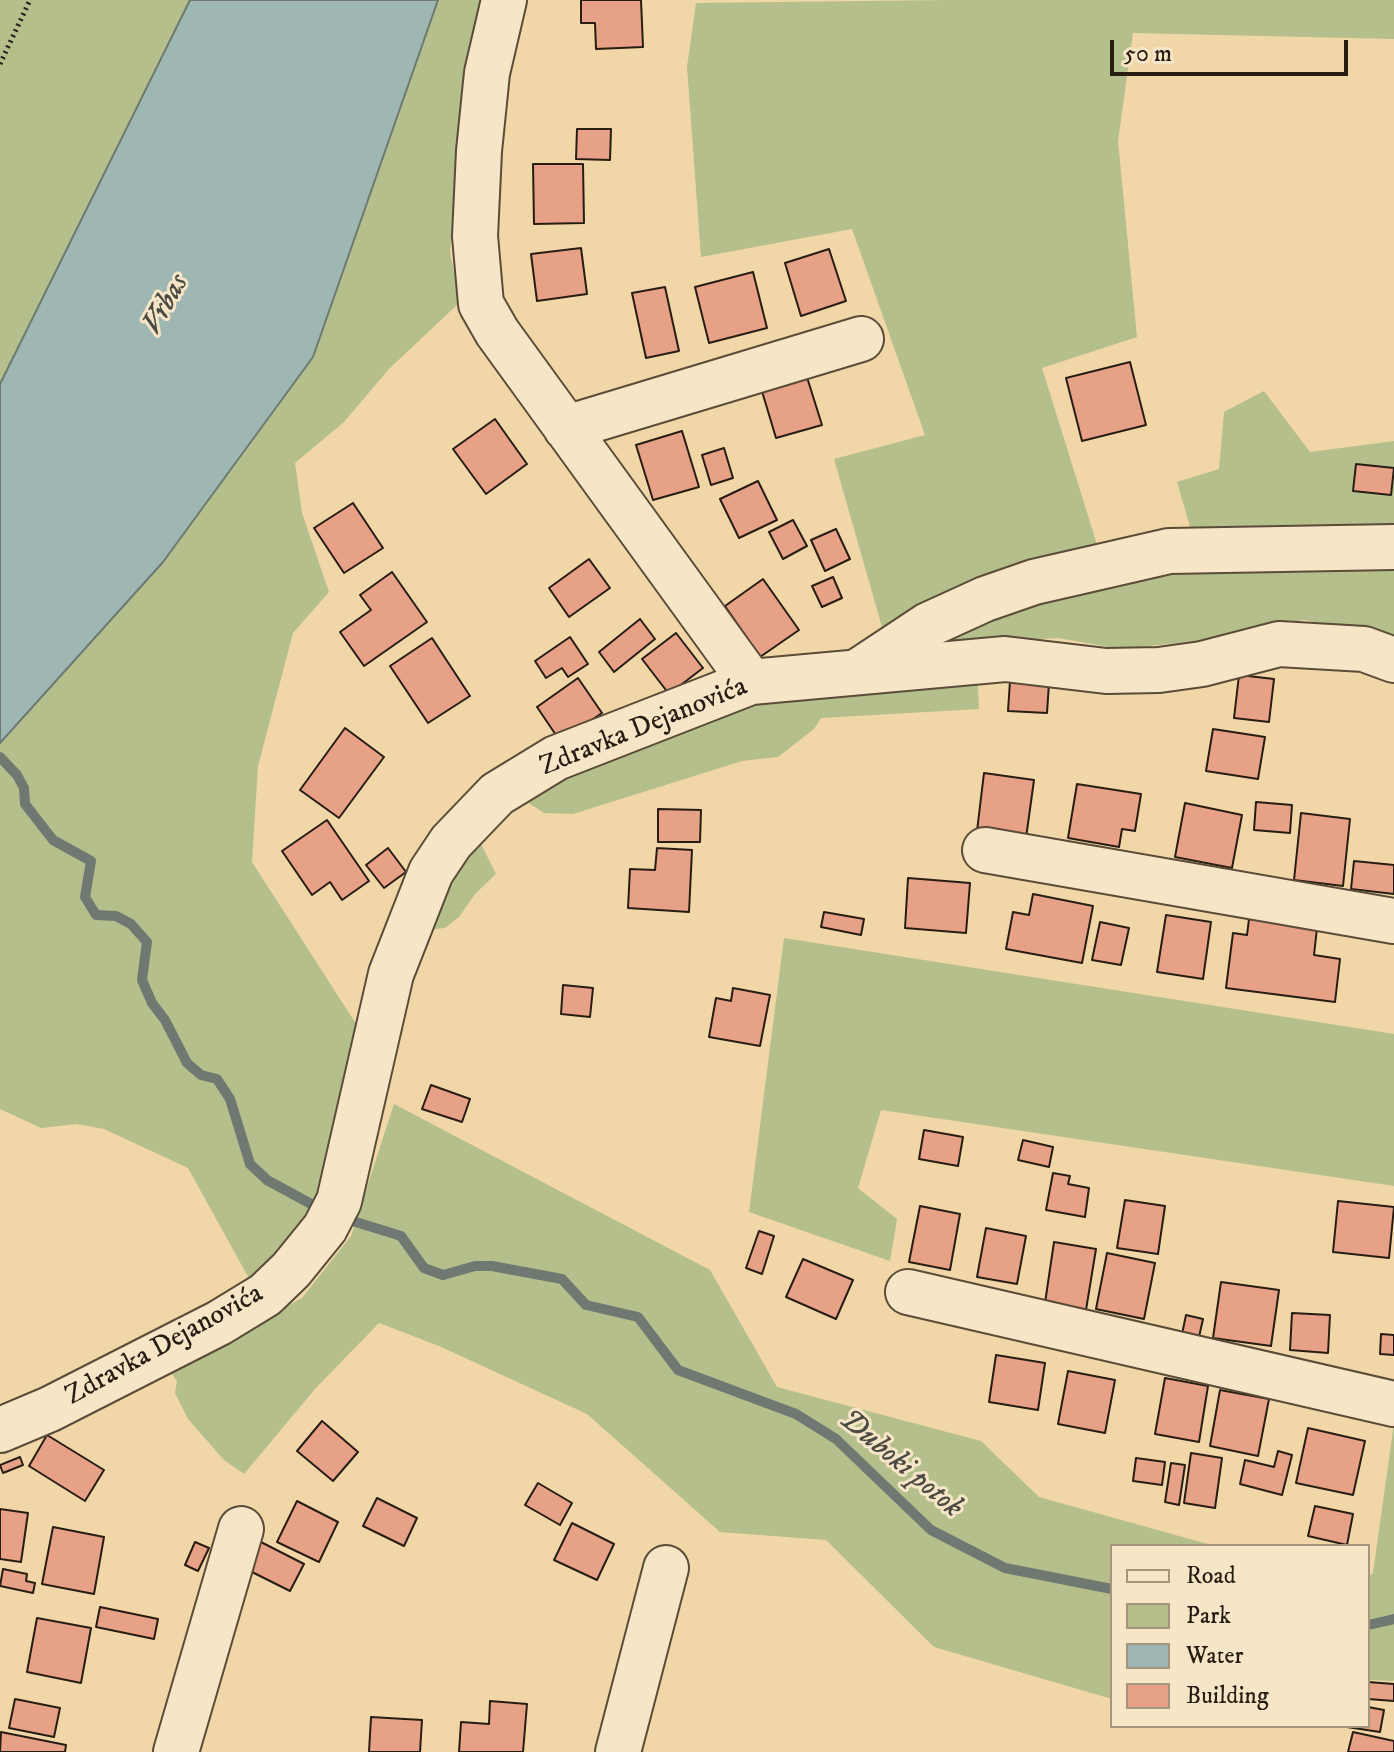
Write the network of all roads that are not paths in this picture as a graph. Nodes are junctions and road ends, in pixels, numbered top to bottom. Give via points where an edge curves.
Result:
1 (504, 0) edge
2 (861, 339) dead end
3 (566, 428) junction
4 (1394, 547) edge
5 (1394, 660) edge
6 (860, 670) junction
7 (751, 682) junction
8 (985, 850) dead end
9 (1394, 921) edge
10 (908, 1292) dead end
11 (1394, 1404) edge
12 (0, 1430) edge
13 (241, 1529) dead end
14 (666, 1568) dead end
15 (176, 1752) edge
16 (618, 1752) edge

1 - 3 street via 487,73 479,151 475,236 481,304
2 - 3 street
3 - 7 street
4 - 6 street, Zdravka Dejanovića via 1169,551 1034,582 928,625
5 - 6 street via 1364,649 1279,644 1159,670 1106,671 1005,659
6 - 7 street, Zdravka Dejanovića
7 - 12 street, Zdravka Dejanovića via 556,758 497,794 451,842 431,872 391,974 348,1176 332,1215 291,1270 265,1295 174,1347
8 - 9 street
10 - 11 street
13 - 15 street
14 - 16 street

